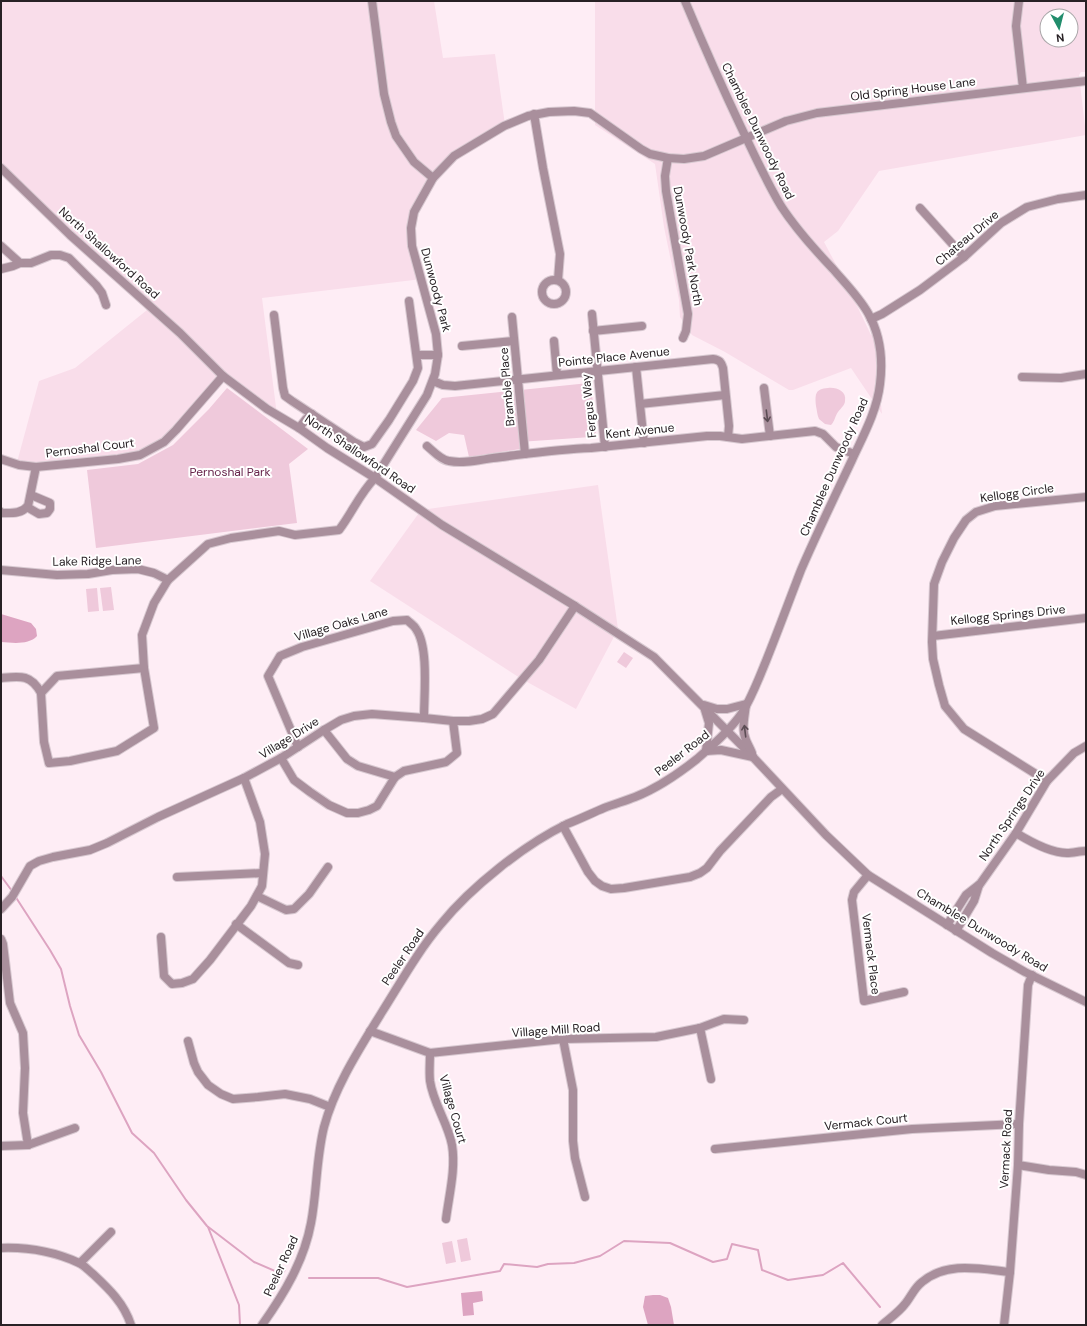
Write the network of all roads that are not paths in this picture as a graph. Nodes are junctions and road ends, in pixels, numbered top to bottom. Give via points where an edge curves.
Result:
1 (372, 1) edge
2 (685, 1) edge
3 (1019, 1) edge
4 (1086, 81) edge
5 (1023, 88) junction
6 (534, 114) junction
7 (746, 138) junction
8 (668, 158) junction
9 (1, 168) edge
10 (433, 178) junction
11 (1086, 196) edge
12 (920, 208) dead end
13 (1, 246) edge
14 (964, 257) junction
15 (20, 264) junction
16 (1, 269) edge
17 (558, 280) dead end
18 (409, 301) dead end
19 (106, 305) dead end
20 (592, 314) dead end
21 (274, 315) dead end
22 (512, 317) dead end
23 (871, 319) junction
24 (642, 326) dead end
25 (593, 331) junction
26 (683, 338) dead end
27 (514, 340) junction
28 (554, 341) dead end
29 (462, 346) dead end
30 (417, 355) junction
31 (438, 355) junction
32 (636, 367) junction
33 (598, 372) junction
34 (1086, 374) edge
35 (557, 375) junction
36 (223, 376) junction
37 (1022, 377) dead end
38 (518, 379) junction
39 (433, 381) junction
40 (765, 392) dead end
41 (725, 395) junction
42 (640, 404) junction
43 (312, 414) junction
44 (299, 428) junction
45 (770, 436) junction
46 (728, 437) junction
47 (644, 443) junction
48 (427, 446) dead end
49 (605, 447) junction
50 (525, 454) junction
51 (854, 454) junction
52 (1, 459) edge
53 (36, 467) junction
54 (375, 478) junction
55 (31, 495) junction
56 (1086, 497) edge
57 (27, 507) junction
58 (1, 513) edge
59 (1, 570) edge
60 (168, 580) junction
61 (575, 606) junction
62 (1086, 618) edge
63 (933, 636) junction
64 (144, 668) junction
65 (1, 678) edge
66 (41, 693) junction
67 (746, 704) junction
68 (703, 705) junction
69 (424, 718) junction
70 (453, 722) junction
71 (324, 730) junction
72 (728, 731) junction
73 (1086, 746) edge
74 (298, 747) junction
75 (706, 751) junction
76 (754, 757) junction
77 (281, 758) junction
78 (395, 776) junction
79 (244, 778) junction
80 (1047, 781) junction
81 (782, 789) junction
82 (563, 826) junction
83 (1016, 833) junction
84 (1086, 851) edge
85 (328, 867) dead end
86 (263, 873) junction
87 (868, 875) junction
88 (177, 877) dead end
89 (980, 884) junction
90 (257, 896) junction
91 (1, 909) edge
92 (236, 924) junction
93 (947, 925) junction
94 (956, 931) junction
95 (161, 937) dead end
96 (1, 939) edge
97 (298, 965) dead end
98 (1032, 975) junction
99 (904, 992) dead end
100 (1086, 1002) edge
101 (744, 1020) dead end
102 (700, 1028) junction
103 (370, 1031) junction
104 (563, 1039) junction
105 (188, 1041) dead end
106 (430, 1053) junction
107 (711, 1079) dead end
108 (330, 1107) junction
109 (1019, 1124) junction
110 (75, 1128) dead end
111 (28, 1145) junction
112 (1, 1146) edge
113 (715, 1149) dead end
114 (1018, 1166) junction
115 (1086, 1175) edge
116 (585, 1197) dead end
117 (446, 1219) dead end
118 (111, 1232) dead end
119 (1, 1248) edge
120 (80, 1263) junction
121 (1010, 1272) junction
122 (131, 1325) edge
123 (262, 1325) edge
124 (882, 1325) edge
125 (1004, 1325) edge

1 - 10 street via 384,94 391,122 396,136 414,162
2 - 7 street, Chamblee Dunwoody Road
3 - 5 street via 1016,26
4 - 5 street, Old Spring House Lane
5 - 7 street, Old Spring House Lane via 817,113 786,121
6 - 8 street, Dunwoody Park via 574,111 590,113 641,149
6 - 10 street, Dunwoody Park via 504,126 454,156
6 - 17 street via 560,254
7 - 8 street, Dunwoody Park via 697,158
7 - 23 street, Chamblee Dunwoody Road via 783,209 853,292
8 - 26 street, Dunwoody Park North via 666,191 688,314
9 - 36 street, North Shallowford Road
10 - 31 street, Dunwoody Park via 414,212 411,228 412,246 436,334
11 - 14 street, Chateau Drive via 1027,206 1001,223
12 - 14 street
13 - 15 street
14 - 23 street, Chateau Drive via 920,290
15 - 16 street
15 - 19 street via 31,263 51,255 69,258 96,285
18 - 30 street
20 - 25 street, Fergus Way
21 - 43 street via 285,396
22 - 27 street, Bramble Place
23 - 51 street, Chamblee Dunwoody Road via 880,348 880,383 871,418
24 - 25 street
25 - 33 street, Fergus Way
27 - 29 street
27 - 38 street, Bramble Place
28 - 35 street
30 - 31 street
30 - 43 street via 418,368 413,381 372,444 364,447
31 - 39 street, Dunwoody Park
32 - 33 street, Pointe Place Avenue
32 - 41 street, Pointe Place Avenue via 718,360 723,368
32 - 42 street
33 - 35 street, Pointe Place Avenue
33 - 49 street, Fergus Way
34 - 37 street via 1061,378
35 - 38 street, Pointe Place Avenue
36 - 44 street, North Shallowford Road via 268,410
36 - 53 street, Pernoshal Court via 164,442 140,455 99,462
38 - 39 street, Pointe Place Avenue via 455,386
38 - 50 street, Bramble Place
39 - 54 street, Dunwoody Park via 427,395
40 -> 45 street
41 - 42 street
41 - 46 street, Pointe Place Avenue
42 - 47 street
43 - 44 street
44 - 54 street, North Shallowford Road
45 - 46 street, Kent Avenue via 742,439
45 - 51 street, Kent Avenue via 815,431 823,434 836,447
46 - 47 street, Kent Avenue via 707,436
47 - 49 street, Kent Avenue
48 - 50 street, Kent Avenue via 450,462
49 - 50 street, Kent Avenue
51 - 67 street, Chamblee Dunwoody Road via 803,566 780,627
52 - 53 street, Pernoshal Court
53 - 55 street
54 - 60 street via 367,486 339,530 295,535 279,531 208,544
54 - 61 street, North Shallowford Road via 442,525
55 - 57 street
55 - 57 street via 50,503 50,509 47,513 40,514
56 - 63 street, Kellogg Circle via 995,506 976,512 966,520 954,538 934,584
57 - 58 street via 19,512
59 - 60 street, Lake Ridge Lane via 57,575 138,569
60 - 64 street via 154,603 142,635
61 - 68 street, North Shallowford Road via 654,657
61 - 70 street, Village Drive via 539,660 493,714 476,720
62 - 63 street, Kellogg Springs Drive
63 - 80 street, Kellogg Circle via 933,659 945,706 964,729
64 - 66 street via 57,676
64 - 66 street via 154,728 117,751 48,763
65 - 66 street via 20,676 36,683
67 - 68 street via 727,709
67 - 72 street, Chamblee Dunwoody Road
76 -> 67 street via 744,732
68 - 72 street, North Shallowford Road
68 - 75 street via 709,723
69 - 70 street, Village Drive
69 - 71 street, Village Drive via 372,714 354,716
69 - 74 street, Village Oaks Lane via 423,646 416,629 407,620 393,621 302,647 280,656 268,676
70 - 78 street via 457,753 446,762 404,771
71 - 74 street, Village Drive
71 - 78 street via 347,759 358,766
72 - 75 street, Peeler Road
72 - 76 street
73 - 80 street, North Springs Drive via 1074,753
74 - 77 street, Village Drive
75 - 76 street via 721,750
75 - 82 street, Peeler Road via 655,788
76 - 81 street
77 - 78 street via 294,780 329,805 347,813 358,813 376,806
77 - 79 street, Village Drive
79 - 86 street via 260,822 264,854
79 - 91 street, Village Drive via 90,850 39,861 30,866 15,892
80 - 83 street, North Springs Drive
81 - 82 street via 771,797 707,868 700,874 682,879 624,888 612,889 602,886 588,872
81 - 87 street, Chamblee Dunwoody Road
82 - 103 street, Peeler Road via 519,854 454,909 413,962
83 - 84 street via 1044,847 1066,853
83 - 89 street, North Springs Drive
85 - 90 street via 309,894 294,909 286,910
86 - 88 street
86 - 90 street via 262,886
87 - 93 street, Chamblee Dunwoody Road
87 - 99 street, Vermack Place via 854,892 852,900 864,1002
89 - 93 street, North Springs Drive via 966,895
89 - 94 street, North Springs Drive
90 - 92 street
92 - 95 street via 193,979 182,984 172,984 164,976
92 - 97 street via 289,963
93 - 94 street, Chamblee Dunwoody Road
94 - 98 street, Chamblee Dunwoody Road
96 - 111 street via 10,1003 23,1033 23,1113
98 - 100 street, Chamblee Dunwoody Road
98 - 109 street, Vermack Road via 1028,985
101 - 102 street, Village Mill Road via 724,1019
102 - 104 street, Village Mill Road via 656,1037
102 - 107 street
103 - 106 street, Village Mill Road
103 - 108 street, Peeler Road
104 - 106 street, Village Mill Road
104 - 116 street via 573,1090 572,1141
105 - 108 street via 198,1072 208,1085 221,1094 233,1099 285,1094 310,1099
106 - 117 street, Village Court via 430,1081 449,1131 454,1161
108 - 123 street, Peeler Road via 320,1146 307,1242 290,1281
109 - 113 street, Vermack Court via 912,1129
109 - 114 street, Vermack Road
110 - 111 street
111 - 112 street
114 - 115 street
114 - 121 street, Vermack Road
118 - 120 street
119 - 120 street via 45,1251
120 - 122 street via 112,1292 128,1315
121 - 124 street via 961,1268 941,1271 922,1282 904,1305
121 - 125 street, Vermack Road

